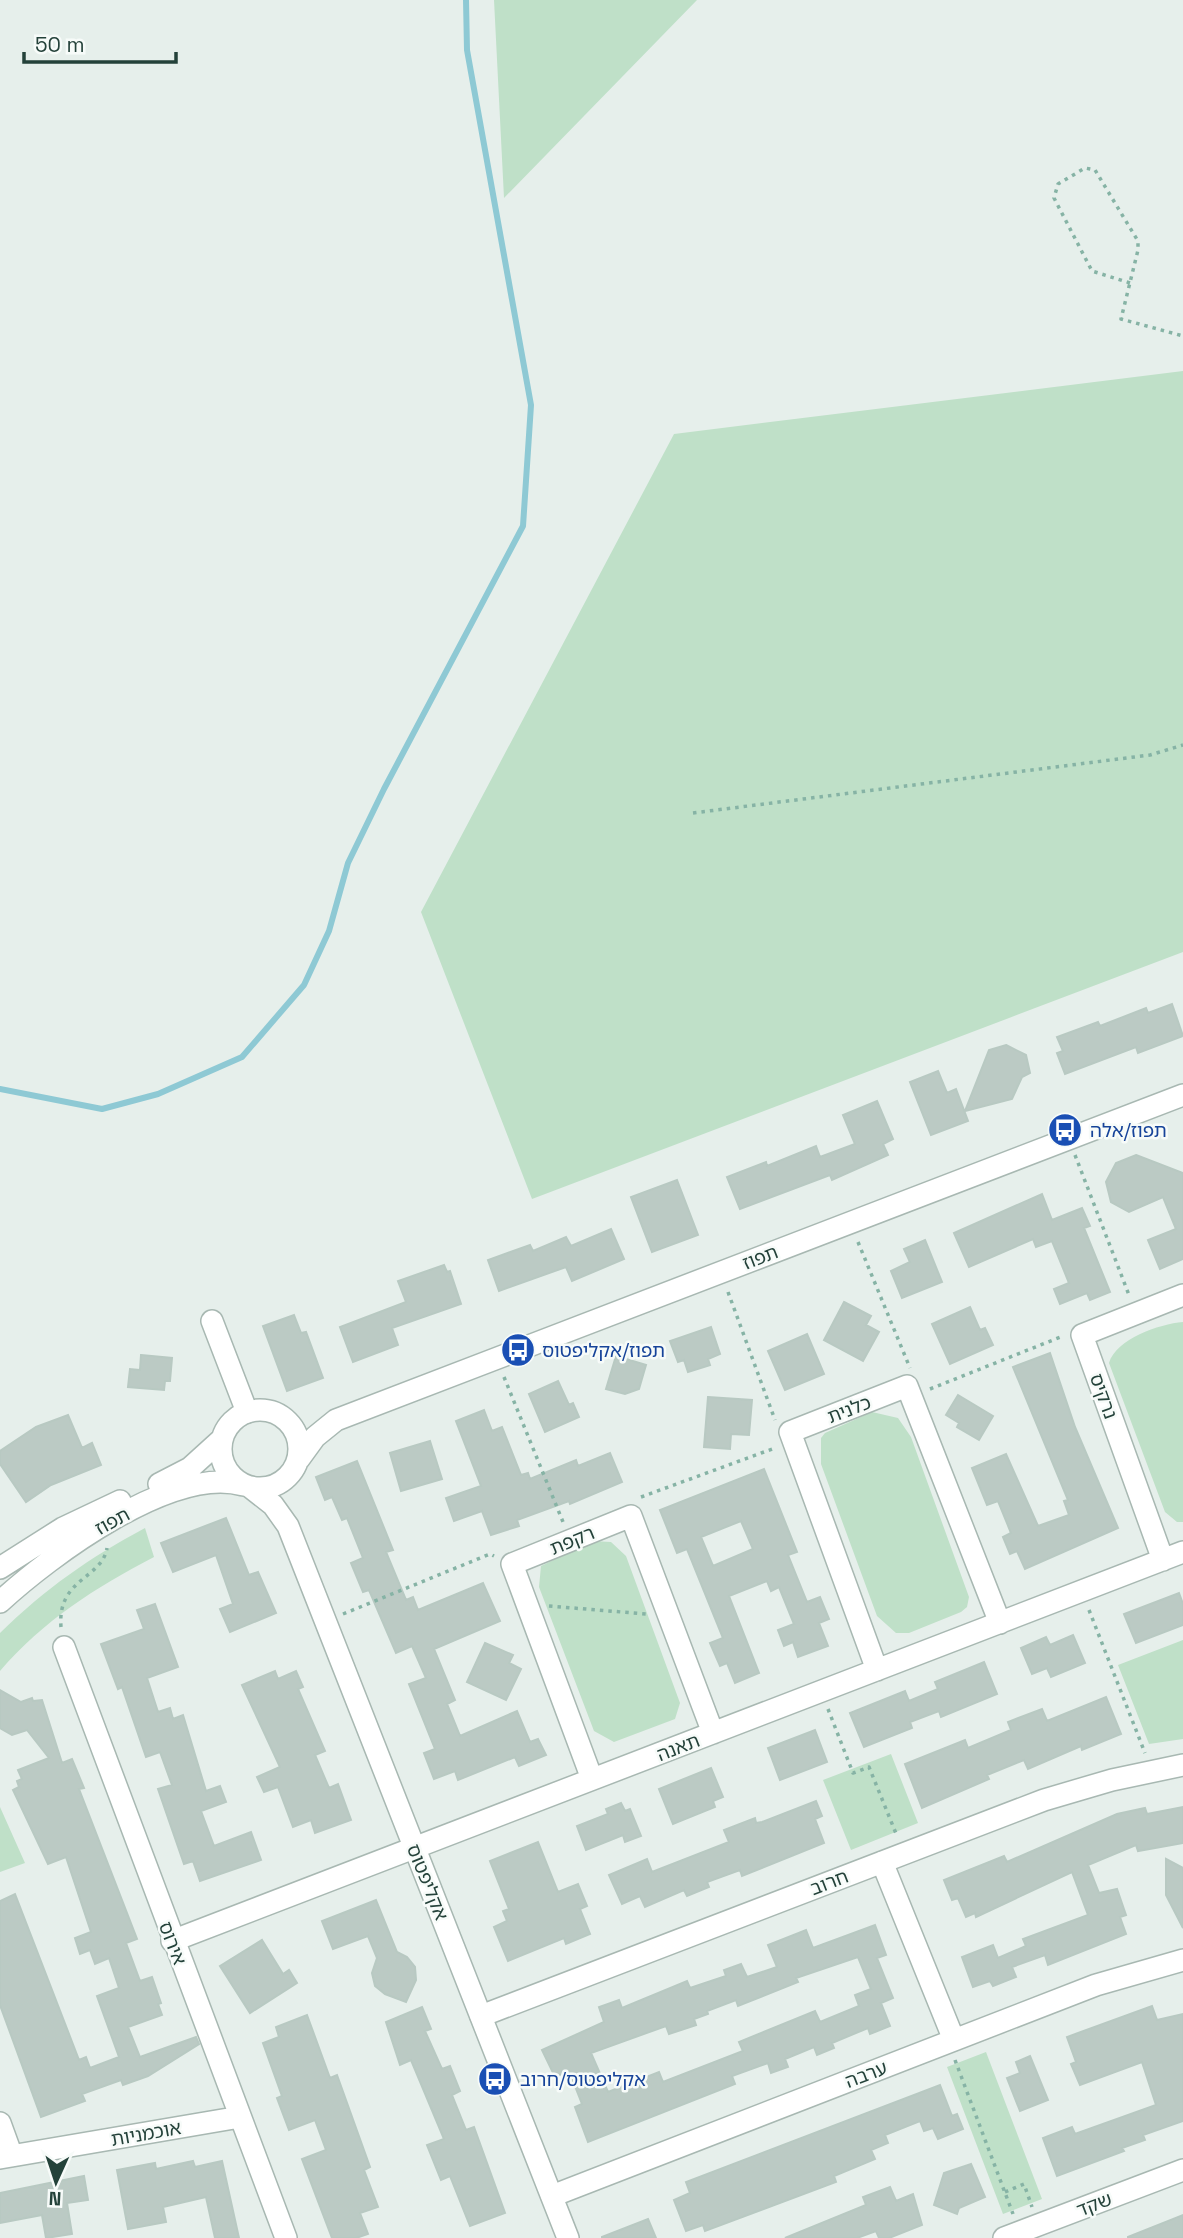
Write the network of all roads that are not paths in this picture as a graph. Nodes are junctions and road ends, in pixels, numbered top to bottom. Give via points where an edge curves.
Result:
1 (1183, 1095) edge
2 (1183, 1295) edge
3 (212, 1321) dead end
4 (247, 1412) junction
5 (282, 1416) junction
6 (336, 1420) junction
7 (222, 1439) junction
8 (297, 1463) junction
9 (247, 1486) junction
10 (288, 1526) junction
11 (1173, 1556) edge
12 (0, 1567) edge
13 (0, 1602) edge
14 (1000, 1623) junction
15 (64, 1647) road end
16 (877, 1670) junction
17 (713, 1733) junction
18 (1183, 1765) edge
19 (592, 1779) junction
20 (414, 1848) junction
21 (883, 1862) junction
22 (172, 1941) junction
23 (1183, 1960) edge
24 (481, 2016) junction
25 (951, 2041) junction
26 (240, 2117) junction
27 (0, 2123) edge
28 (6, 2157) edge
29 (1183, 2170) edge
30 (552, 2196) junction
31 (1012, 2235) edge
32 (286, 2238) edge
33 (568, 2238) edge

1 - 6 street, תפוז
2 - 11 street, נרקיס via 1082,1335
3 - 4 street
4 - 5 street via 262,1410
4 - 7 street via 229,1426
5 - 6 street, תפוז
5 - 8 street via 298,1436
6 - 8 street, תפוז via 315,1437
7 - 9 street via 226,1470
7 - 12 street, תפוז via 203,1459 174,1477 63,1528
8 - 9 street via 281,1483 266,1488
8 - 10 street, אקליפטוס via 288,1499
9 - 10 street, אקליפטוס via 272,1505
9 - 13 street, תפוז via 220,1481 190,1485 106,1524 42,1566
10 - 20 street, אקליפטוס
11 - 14 street, תאנה
14 - 16 street, תאנה
14 - 16 street, כלנית via 909,1392 792,1437
15 - 22 street, אירוס
16 - 17 street, תאנה
17 - 19 street, תאנה
17 - 19 street, רקפת via 631,1517 512,1564
18 - 21 street, חרוב via 1044,1800
19 - 20 street, תאנה
20 - 22 street, תאנה
20 - 24 street, אקליפטוס
21 - 24 street, חרוב
21 - 25 street
22 - 26 street, אירוס
23 - 25 street, ערבה via 1096,1985
24 - 30 street, אקליפטוס
25 - 30 street, ערבה
26 - 28 street, אוכמניות
26 - 32 street, אירוס
27 - 28 street, אוכמניות
29 - 31 street, שקד
30 - 33 street, אקליפטוס

